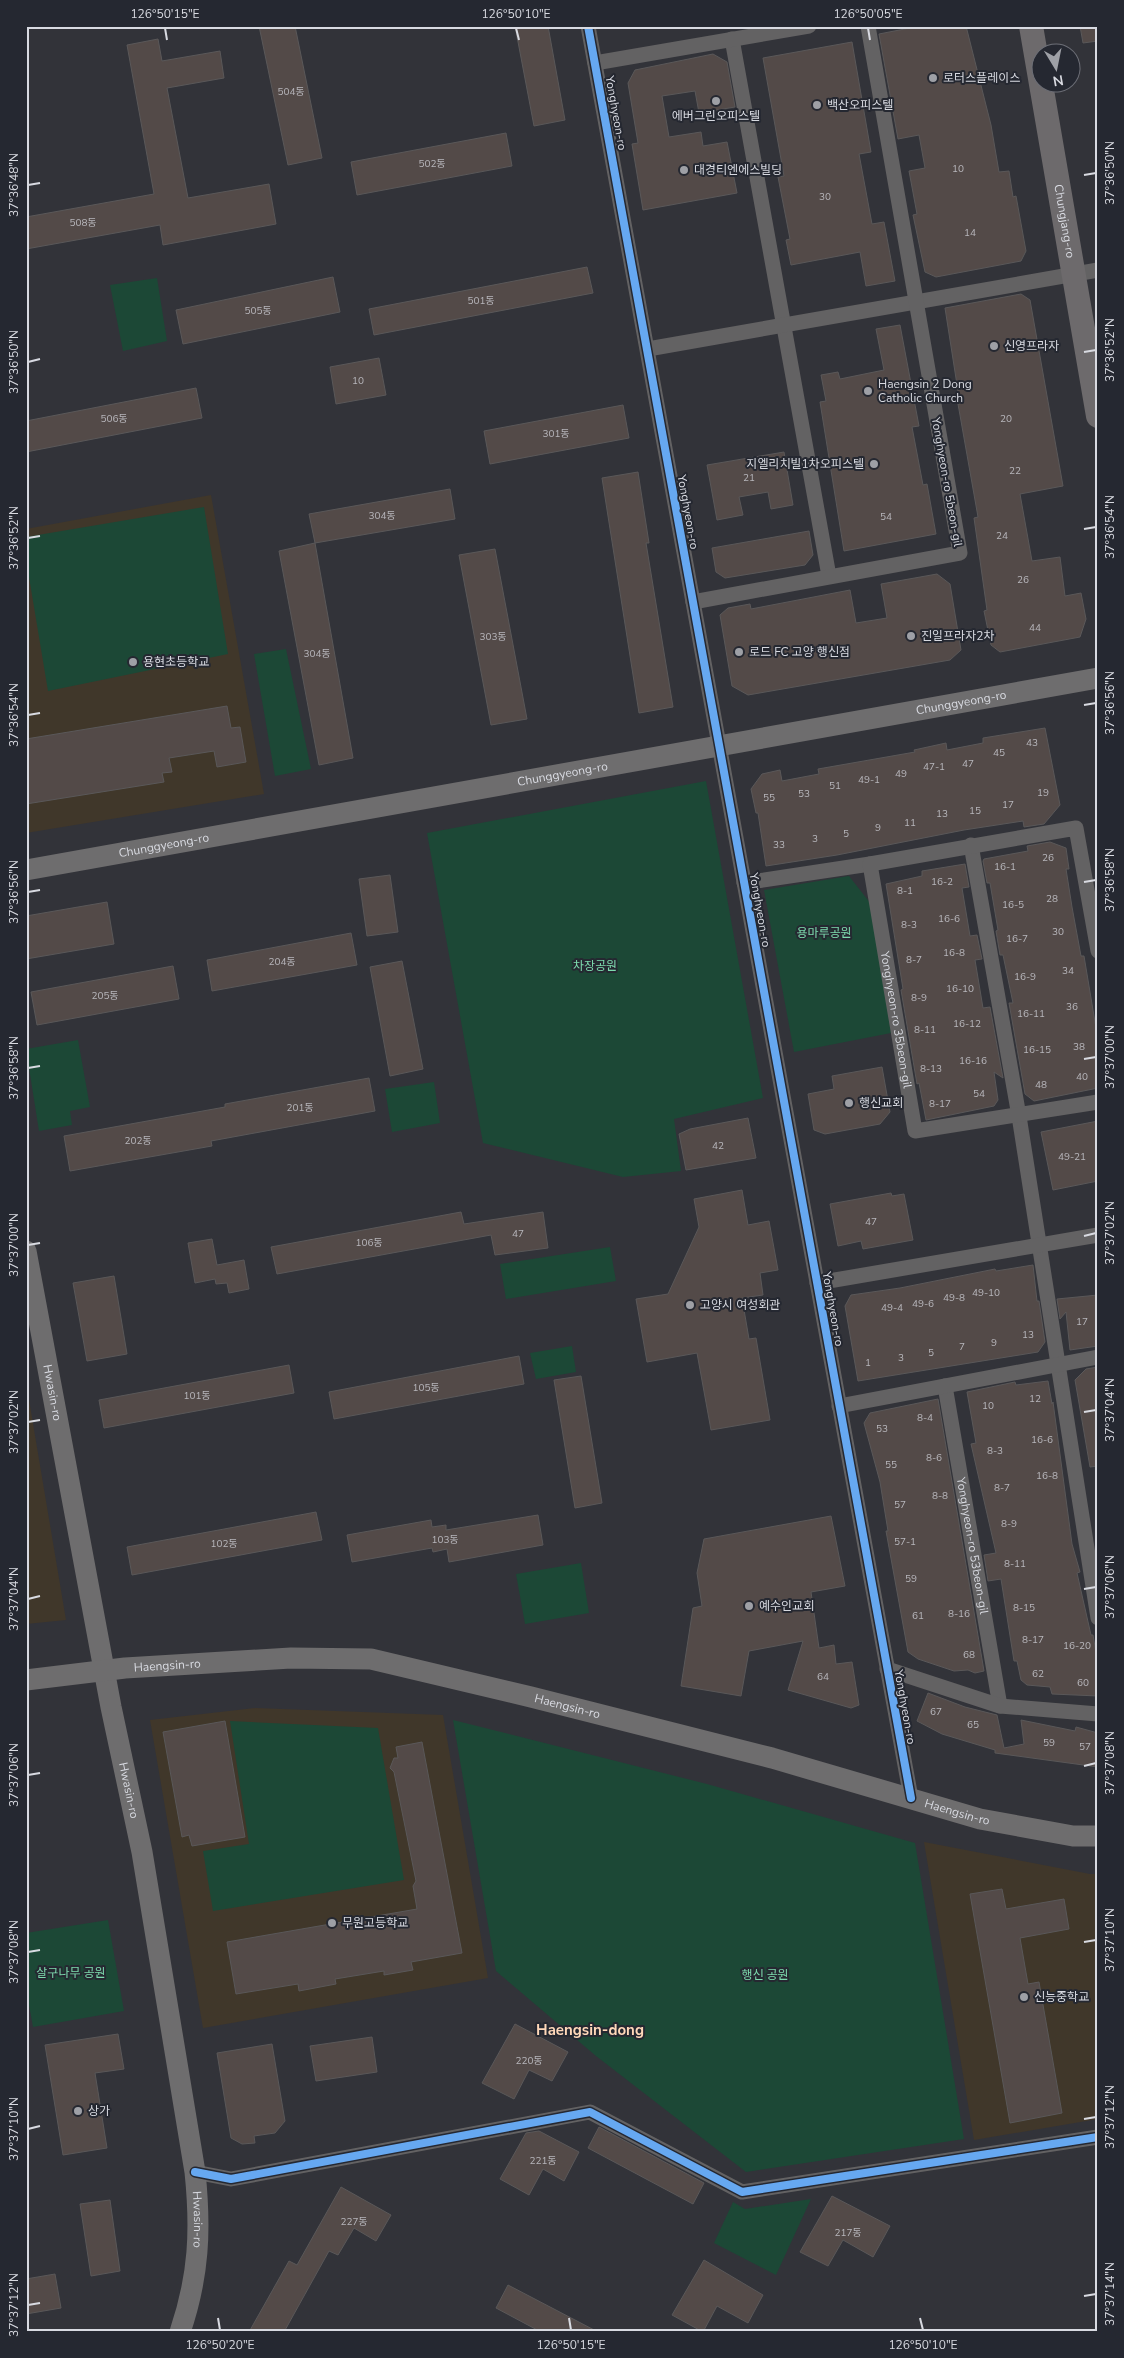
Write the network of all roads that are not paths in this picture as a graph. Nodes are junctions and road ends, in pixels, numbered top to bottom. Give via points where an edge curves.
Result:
1 (588, 26) edge
2 (809, 26) edge
3 (868, 26) edge
4 (1031, 26) edge
5 (732, 39) junction
6 (595, 63) junction
7 (1098, 270) edge
8 (1072, 274) junction
9 (916, 302) junction
10 (784, 325) junction
11 (648, 349) junction
12 (1098, 416) edge
13 (830, 576) junction
14 (693, 602) junction
15 (1098, 678) edge
16 (719, 746) junction
17 (971, 845) junction
18 (870, 864) junction
19 (26, 870) edge
20 (744, 883) junction
21 (1098, 952) edge
22 (1098, 1102) edge
23 (1019, 1116) junction
24 (1098, 1235) edge
25 (1039, 1245) junction
26 (26, 1251) edge
27 (817, 1283) junction
28 (1098, 1357) edge
29 (1057, 1365) junction
30 (944, 1386) junction
31 (839, 1406) junction
32 (1098, 1618) edge
33 (887, 1669) junction
34 (105, 1670) junction
35 (26, 1680) edge
36 (1000, 1706) junction
37 (1098, 1714) edge
38 (911, 1798) junction
39 (1098, 1836) edge
40 (1098, 2137) edge
41 (195, 2172) junction
42 (180, 2332) edge

1 - 6 street, Yonghyeon-ro
2 - 5 street
3 - 9 street, Yonghyeon-ro 5beon-gil
4 - 8 main road, Chungjang-ro
5 - 6 street
5 - 10 street
6 - 11 street, Yonghyeon-ro
7 - 8 street
8 - 9 street
8 - 12 main road, Chungjang-ro
9 - 10 street
9 - 13 street, Yonghyeon-ro 5beon-gil via 960,553
10 - 11 street
10 - 13 street
11 - 14 street, Yonghyeon-ro
13 - 14 street, Yonghyeon-ro 5beon-gil
14 - 16 street, Yonghyeon-ro
15 - 16 main road, Chunggyeong-ro
16 - 19 main road, Chunggyeong-ro
16 - 20 street, Yonghyeon-ro
17 - 18 street
17 - 21 street via 1076,828
17 - 23 street
18 - 20 street
18 - 23 street, Yonghyeon-ro 35beon-gil via 915,1131
20 - 27 street, Yonghyeon-ro
22 - 23 street, Yonghyeon-ro 35beon-gil
23 - 25 street
24 - 25 street, Yonghyeon-ro
25 - 27 street, Yonghyeon-ro
25 - 29 street
26 - 34 main road, Hwasin-ro
27 - 31 street, Yonghyeon-ro
28 - 29 street
29 - 30 street
29 - 32 street
30 - 31 street
30 - 36 street, Yonghyeon-ro 53beon-gil
31 - 33 street, Yonghyeon-ro
33 - 36 street
33 - 38 street, Yonghyeon-ro
34 - 35 main road, Haengsin-ro
34 - 38 main road, Haengsin-ro via 291,1658 371,1659 772,1758
34 - 41 main road, Hwasin-ro via 142,1852
36 - 37 street
38 - 39 main road, Haengsin-ro via 980,1819 1073,1836
40 - 41 street via 742,2192 590,2112 231,2179
41 - 42 main road, Hwasin-ro via 199,2222 197,2258 191,2299

